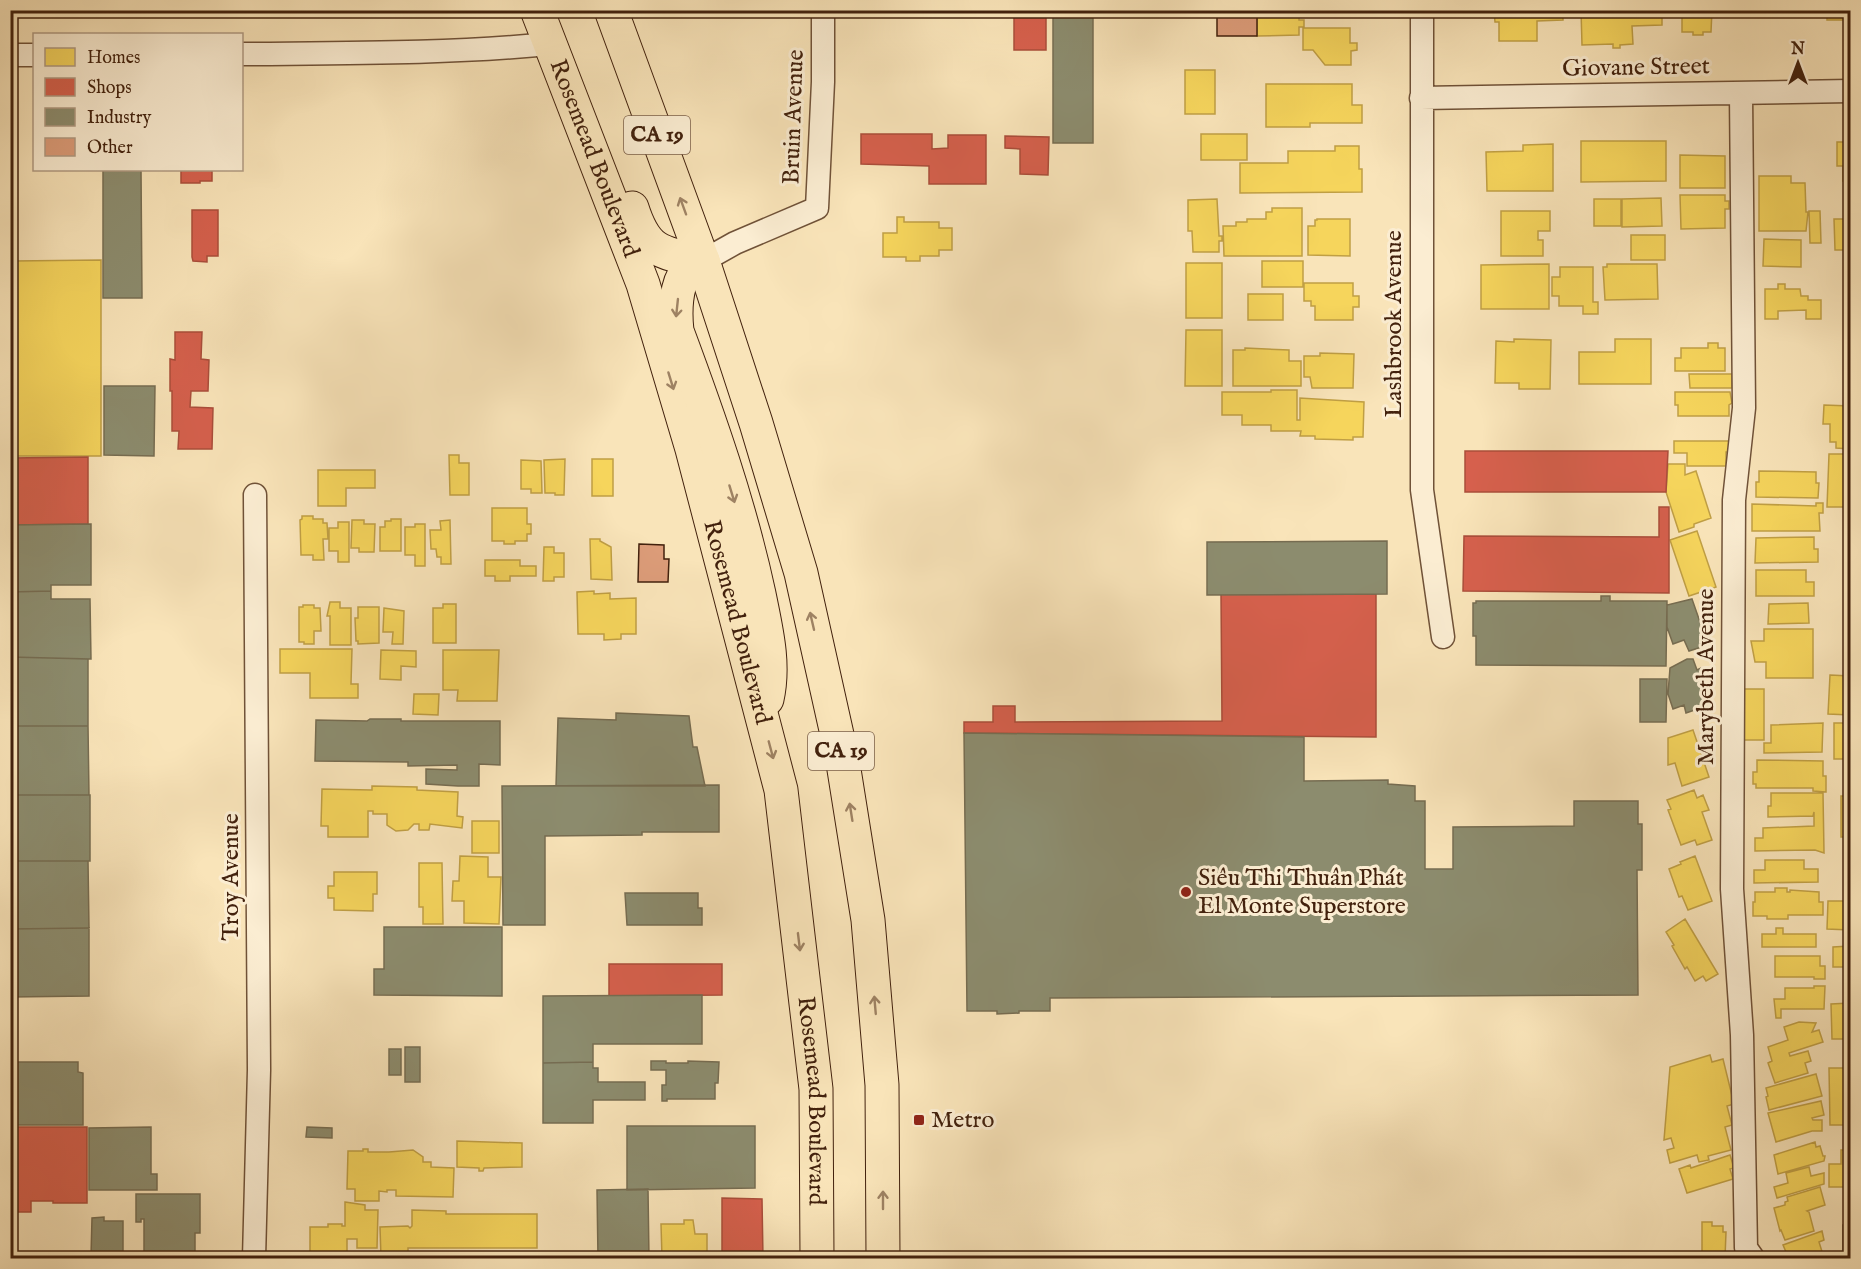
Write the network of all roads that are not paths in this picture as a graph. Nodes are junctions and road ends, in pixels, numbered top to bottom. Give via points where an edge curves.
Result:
1 (537, 10) edge
2 (611, 10) edge
3 (823, 10) edge
4 (1422, 10) edge
5 (549, 44) junction
6 (243, 54) edge
7 (10, 55) edge
8 (33, 55) edge
9 (1851, 91) edge
10 (1741, 94) junction
11 (1421, 98) junction
12 (703, 261) junction
13 (255, 495) dead end
14 (1443, 637) dead end
15 (763, 718) junction
16 (254, 1258) edge
17 (817, 1258) edge
18 (883, 1258) edge
19 (1753, 1258) edge

1 - 5 main road, Rosemead Boulevard / CA 19
12 -> 2 main road, CA 19
3 - 12 street, Bruin Avenue via 817,208
4 - 11 street, Lashbrook Avenue
5 - 6 street via 496,50
5 - 12 main road via 568,52 583,71 595,96 638,227 649,244 668,255
5 -> 15 main road, Rosemead Boulevard / CA 19 via 643,284 692,449
7 - 8 street
9 - 10 street, Giovane Street
10 - 11 street, Giovane Street
10 - 19 street, Marybeth Avenue via 1744,408 1734,500 1732,889 1742,1035 1746,1248
11 - 14 street, Lashbrook Avenue via 1422,490
12 -> 15 main road via 688,270 680,282 677,331 752,560 770,648 769,689
18 -> 12 main road, CA 19 via 882,1085 868,920 842,757 801,573
13 - 16 street, Troy Avenue via 259,1070
15 -> 17 main road, Rosemead Boulevard / CA 19 via 781,790 816,1089

